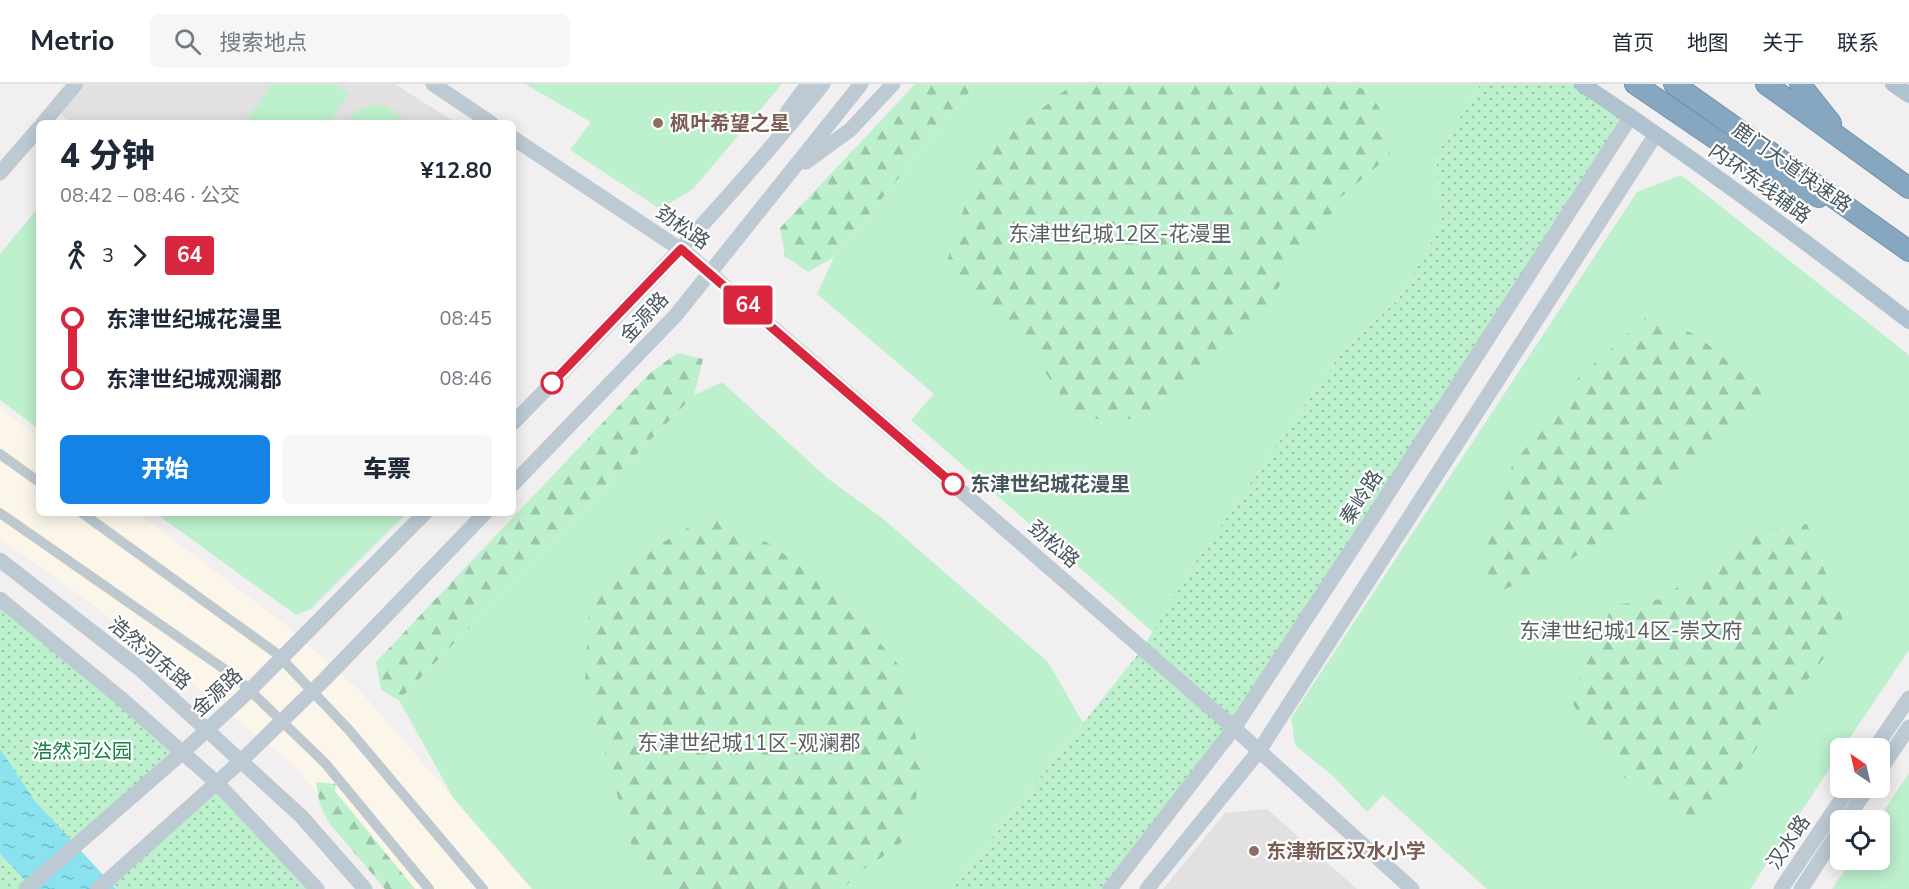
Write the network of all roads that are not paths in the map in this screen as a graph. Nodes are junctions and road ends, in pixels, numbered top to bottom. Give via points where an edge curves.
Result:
1 (76, 84) edge
2 (432, 84) edge
3 (808, 84) edge
4 (823, 84) edge
5 (861, 84) edge
6 (892, 84) edge
7 (1582, 84) edge
8 (1635, 84) edge
9 (1674, 84) edge
10 (1766, 84) edge
11 (1800, 84) edge
12 (1893, 84) edge
13 (1909, 95) edge
14 (1630, 116) junction
15 (46, 120) edge
16 (486, 120) edge
17 (36, 131) edge
18 (1656, 134) junction
19 (516, 140) edge
20 (1846, 141) junction
21 (770, 151) junction
22 (791, 172) junction
23 (0, 173) edge
24 (1909, 188) edge
25 (1858, 213) junction
26 (681, 249) junction
27 (1909, 250) edge
28 (710, 273) junction
29 (1909, 321) edge
30 (516, 420) edge
31 (0, 454) edge
32 (36, 480) edge
33 (516, 481) edge
34 (0, 513) edge
35 (86, 516) edge
36 (422, 516) edge
37 (482, 516) edge
38 (0, 560) edge
39 (0, 599) edge
40 (281, 659) junction
41 (250, 690) junction
42 (312, 691) junction
43 (1909, 698) edge
44 (281, 720) junction
45 (1909, 727) edge
46 (1234, 729) junction
47 (207, 730) junction
48 (1882, 738) edge
49 (1259, 751) junction
50 (183, 752) junction
51 (1890, 755) edge
52 (241, 761) junction
53 (217, 783) junction
54 (1842, 798) edge
55 (1830, 844) edge
56 (26, 889) edge
57 (98, 889) edge
58 (317, 889) edge
59 (365, 889) edge
60 (429, 889) edge
61 (483, 889) edge
62 (1110, 889) edge
63 (1147, 889) edge
64 (1412, 889) edge
65 (1781, 889) edge
66 (1801, 889) edge

1 - 15 street
2 - 16 street
3 - 21 street via 788,111
4 - 21 street, 金源路
5 - 22 street, 金源路
6 - 22 street via 850,130
7 - 14 main road, 内环东线辅路
8 - 25 highway via 1767,174
9 - 25 highway, 鹿门大道快速路
10 - 20 highway
11 - 20 highway
12 - 13 main road
14 - 18 main road, 内环东线辅路
14 - 46 street, 秦岭路
17 - 23 street
18 - 29 main road, 内环东线辅路
18 - 49 street
19 - 26 street, 劲松路
20 - 24 highway
21 - 26 street, 金源路
22 - 28 street, 金源路
25 - 27 highway, 鹿门大道快速路
26 - 28 street, 劲松路
26 - 30 street, 金源路
28 - 33 street, 金源路 via 676,315
28 - 46 street, 劲松路
31 - 32 street
34 - 41 street
35 - 40 street
36 - 40 street, 金源路
37 - 42 street
38 - 47 street, 浩然河东路 via 140,669
39 - 50 street
40 - 41 street, 金源路
40 - 42 street
41 - 44 street
41 - 47 street, 金源路
42 - 44 street
42 - 61 street
43 - 48 street
44 - 52 street
44 - 60 street via 325,763
45 - 51 street
46 - 49 street, 劲松路
46 - 62 street, 秦岭路
47 - 50 street, 金源路
47 - 52 street, 浩然河东路
49 - 63 street
49 - 64 street, 劲松路
50 - 53 street
50 - 56 street, 金源路
52 - 53 street
52 - 59 street, 浩然河东路 via 301,816
53 - 57 street
53 - 58 street
54 - 65 street, 汉水路
55 - 66 street, 汉水路

